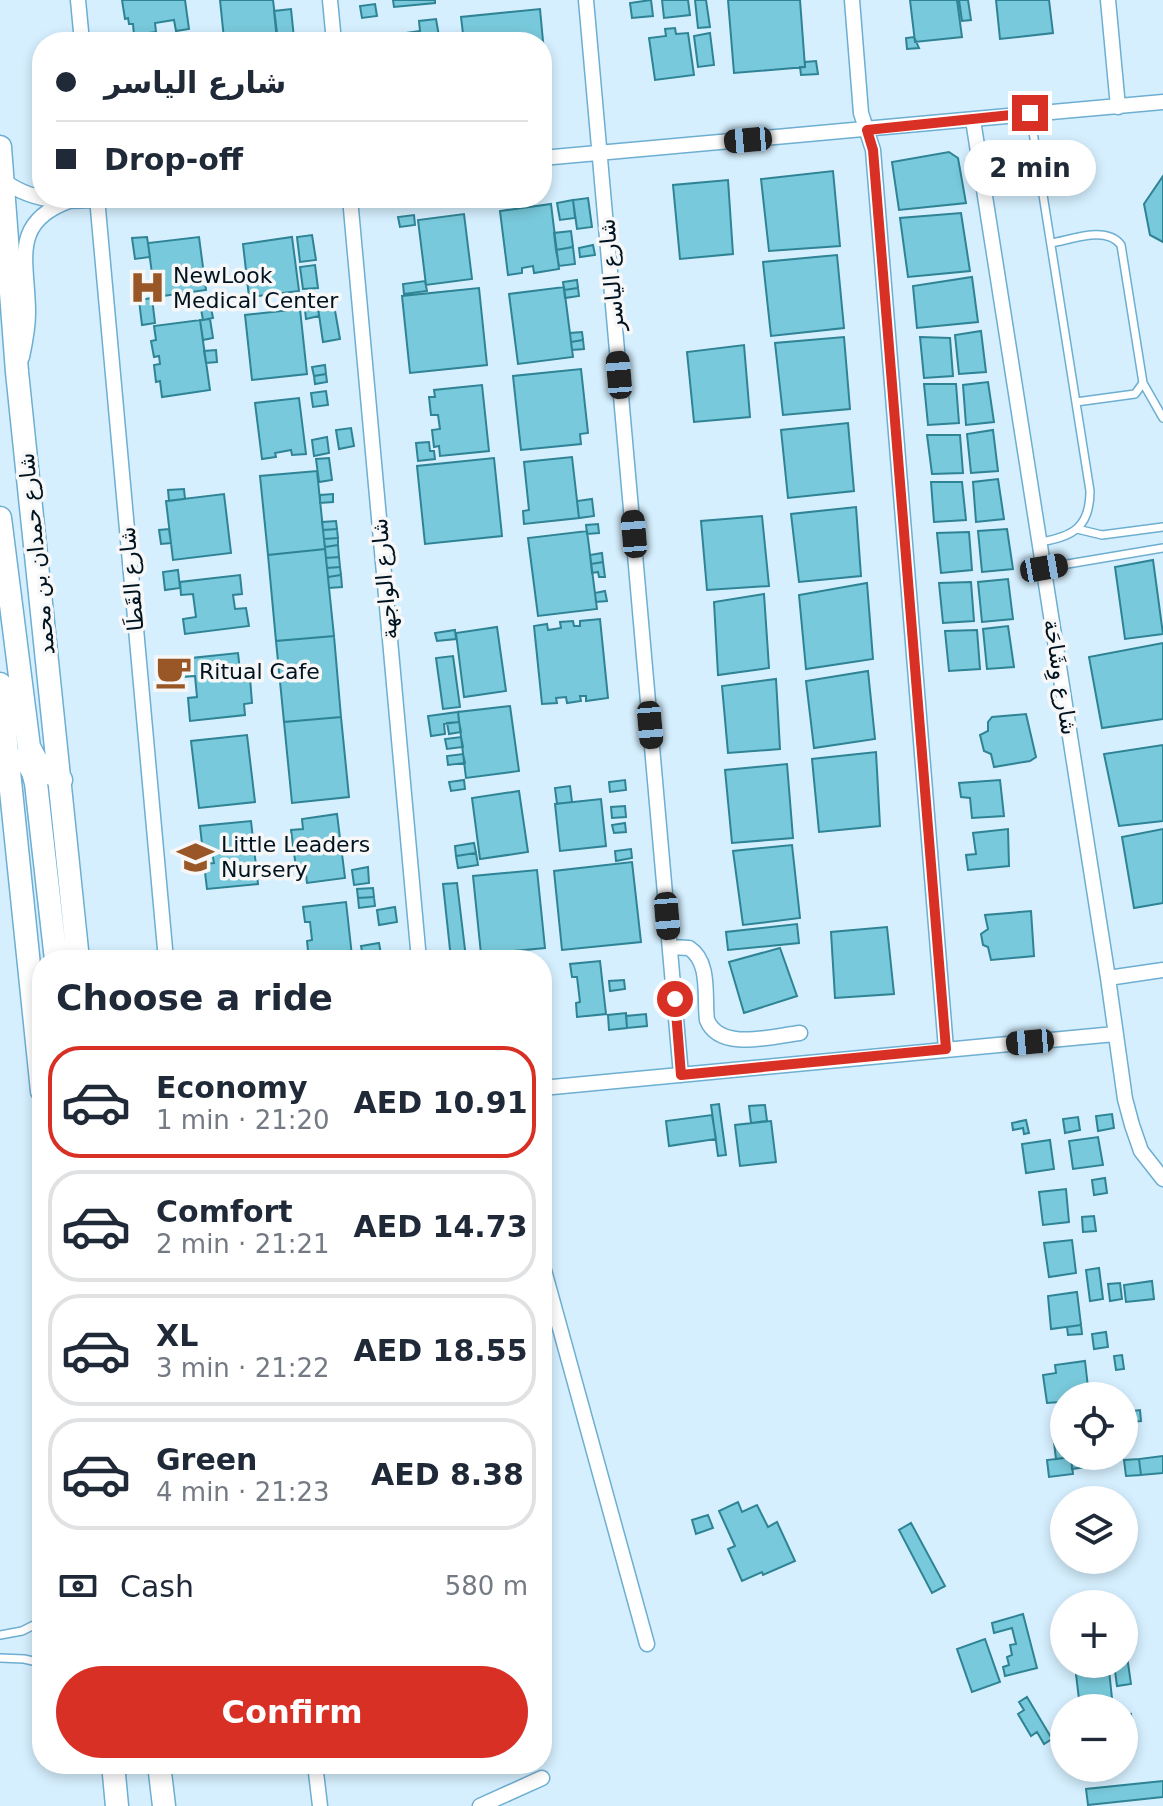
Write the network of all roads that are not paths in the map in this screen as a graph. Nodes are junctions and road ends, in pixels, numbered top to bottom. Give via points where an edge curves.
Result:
1 (78, 0) edge
2 (330, 0) edge
3 (586, 0) edge
4 (852, 0) edge
5 (1108, 0) edge
6 (81, 32) edge
7 (333, 32) edge
8 (1163, 102) edge
9 (1118, 107) junction
10 (1030, 113) junction
11 (973, 120) junction
12 (867, 130) junction
13 (0, 147) edge
14 (600, 153) junction
15 (552, 157) edge
16 (4, 181) junction
17 (32, 195) edge
18 (53, 208) edge
19 (98, 208) edge
20 (351, 208) edge
21 (1051, 243) junction
22 (17, 372) junction
23 (1143, 383) junction
24 (1076, 402) junction
25 (1163, 418) edge
26 (0, 518) edge
27 (1163, 527) edge
28 (1077, 529) junction
29 (1040, 542) junction
30 (1163, 548) edge
31 (1044, 568) junction
32 (0, 684) edge
33 (57, 744) junction
34 (29, 747) junction
35 (3, 750) edge
36 (61, 780) junction
37 (36, 783) junction
38 (5, 786) edge
39 (9, 835) edge
40 (670, 947) junction
41 (55, 950) edge
42 (77, 950) edge
43 (165, 950) edge
44 (418, 950) edge
45 (1163, 970) edge
46 (1108, 978) junction
47 (32, 1013) edge
48 (800, 1033) dead end
49 (1115, 1034) junction
50 (946, 1049) junction
51 (681, 1075) junction
52 (552, 1087) edge
53 (1163, 1179) edge
54 (552, 1315) edge
55 (32, 1626) edge
56 (0, 1635) edge
57 (647, 1644) dead end
58 (0, 1658) edge
59 (32, 1661) edge
60 (114, 1774) edge
61 (316, 1774) edge
62 (542, 1778) dead end
63 (162, 1785) edge
64 (117, 1806) edge
65 (178, 1806) edge
66 (320, 1806) edge
67 (480, 1806) edge

1 - 6 street
2 - 7 street
3 - 14 street, شارع الياسر
4 - 12 street via 861,113
5 - 9 street
8 - 9 street
9 - 10 street
10 - 11 street
10 - 21 lane
11 - 12 street
11 - 29 street, شارع وِشَاحَة
12 - 14 street
12 - 50 street via 873,150
13 - 16 main road, شارع حمدان بن محمد
14 - 15 street
14 - 40 street, شارع الياسر
16 - 17 street
16 - 22 main road, شارع حمدان بن محمد
18 - 22 street via 44,212 24,247 27,327
19 - 43 street, شارع القَطَا
20 - 44 street, شارع الواجهة
21 - 23 lane via 1106,235 1121,245
21 - 24 lane
22 - 33 main road, شارع حمدان بن محمد
23 - 24 lane via 1135,394
23 - 25 lane
24 - 28 lane via 1090,491 1090,505
26 - 34 main road
27 - 28 lane via 1102,535
28 - 29 lane
29 - 31 street, شارع وِشَاحَة
30 - 31 lane
31 - 46 street, شارع وِشَاحَة
32 - 35 main road
33 - 34 street
33 - 36 main road, شارع حمدان بن محمد
34 - 35 street
34 - 36 main road via 38,764
35 - 37 main road via 29,762
35 - 38 main road
36 - 37 street
36 - 42 main road, شارع حمدان بن محمد
37 - 38 street
37 - 41 main road
38 - 39 main road
39 - 47 main road
40 - 48 street via 689,948 699,956 707,1020 721,1037
40 - 51 street, شارع الياسر
45 - 46 street
46 - 49 street, شارع وِشَاحَة
49 - 50 street
49 - 53 street, شارع وِشَاحَة via 1132,1125 1141,1151
50 - 51 street
51 - 52 street
54 - 57 street
55 - 56 lane
58 - 59 lane
60 - 64 main road
61 - 66 street
62 - 67 street
63 - 65 street

